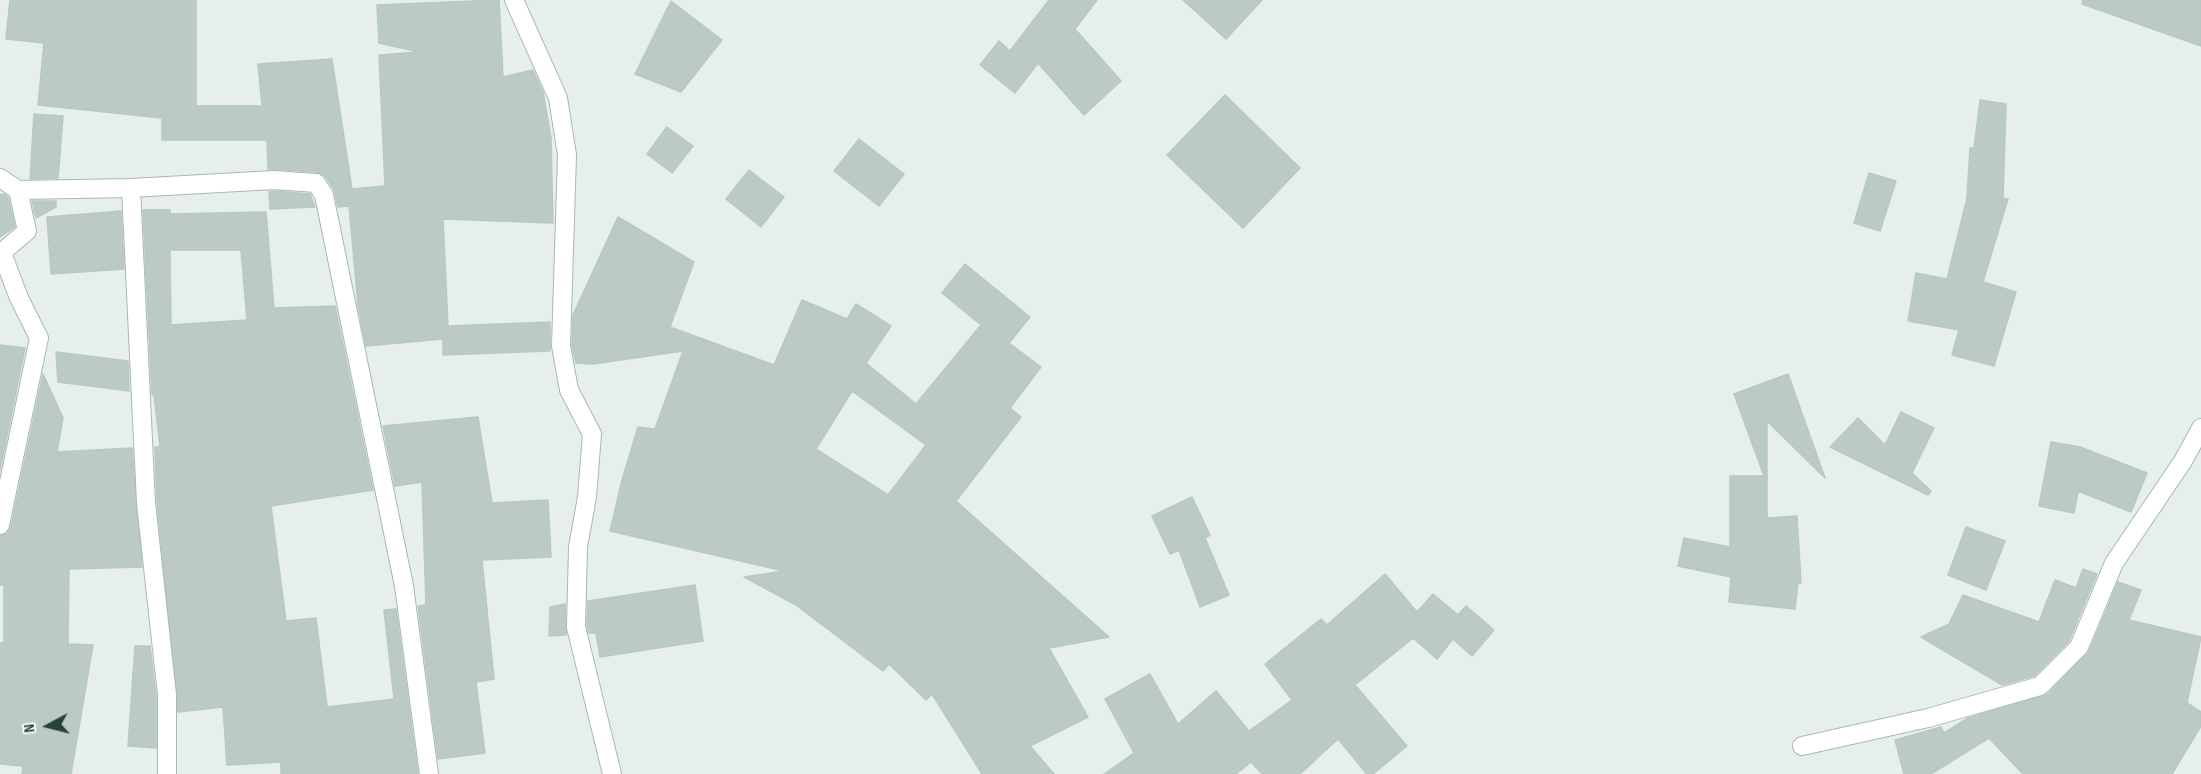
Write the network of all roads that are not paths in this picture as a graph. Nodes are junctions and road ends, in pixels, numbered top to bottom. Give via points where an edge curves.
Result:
1 (514, 0) edge
2 (0, 178) edge
3 (131, 188) junction
4 (18, 190) junction
5 (1, 254) edge
6 (2201, 428) edge
7 (0, 525) edge
8 (1802, 746) dead end
9 (167, 774) edge
10 (429, 774) edge
11 (612, 774) edge

1 - 11 street via 558,98 567,155 561,346 569,390 592,434 578,547 576,627
2 - 4 street
3 - 4 street
3 - 9 street via 147,502 167,694
3 - 10 street via 274,180 316,183 324,195 404,586
4 - 5 street via 27,231
5 - 7 street via 39,338
6 - 8 street via 2114,563 2079,647 2040,686 1928,718

